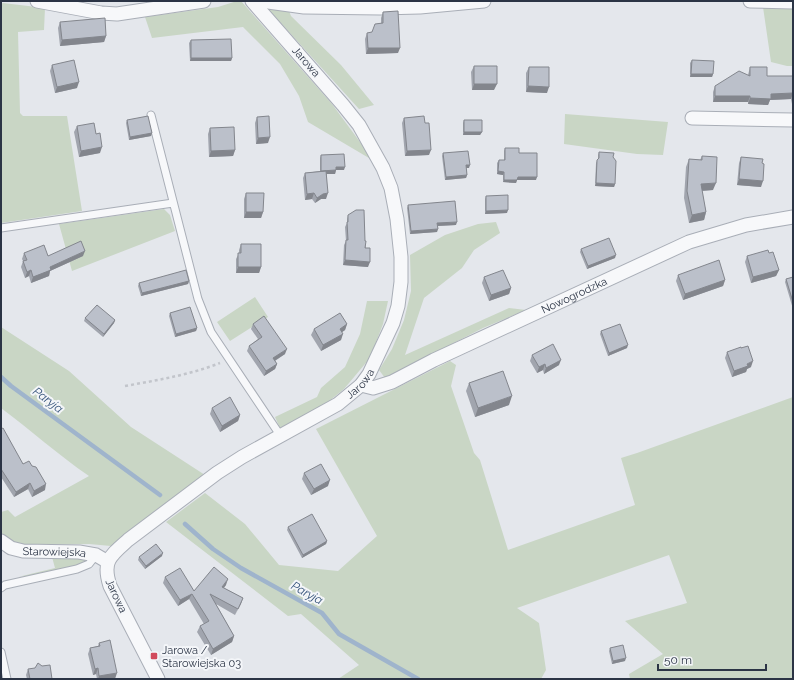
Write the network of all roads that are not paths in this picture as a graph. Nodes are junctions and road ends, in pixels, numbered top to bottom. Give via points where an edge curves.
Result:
1 (38, 1) edge
2 (204, 1) edge
3 (252, 1) edge
4 (261, 1) edge
5 (484, 1) edge
6 (750, 1) edge
7 (793, 2) edge
8 (151, 115) dead end
9 (692, 118) dead end
10 (793, 120) edge
11 (173, 202) junction
12 (793, 217) edge
13 (1, 228) edge
14 (361, 385) junction
15 (280, 435) junction
16 (1, 541) edge
17 (96, 555) junction
18 (108, 562) junction
19 (1, 588) edge
20 (1, 652) edge
21 (8, 679) edge
22 (158, 679) edge

1 - 2 street via 117,14
3 - 14 street, Jarowa via 360,125 391,188 401,257 401,293 393,323 369,374
4 - 5 street via 304,7 380,8
6 - 7 street
8 - 11 lane
9 - 10 street
11 - 13 lane
11 - 15 lane via 198,299 210,332
12 - 14 street, Nowogrodzka via 746,225 689,242 441,356 392,382 373,388
14 - 15 street, Jarowa via 338,404
15 - 18 street, Jarowa via 197,486 128,540
16 - 17 street, Starowiejska via 11,548 23,551 79,552
17 - 18 street, Starowiejska
17 - 19 lane via 89,564 77,569
18 - 22 street, Jarowa via 106,574 110,586
20 - 21 lane

